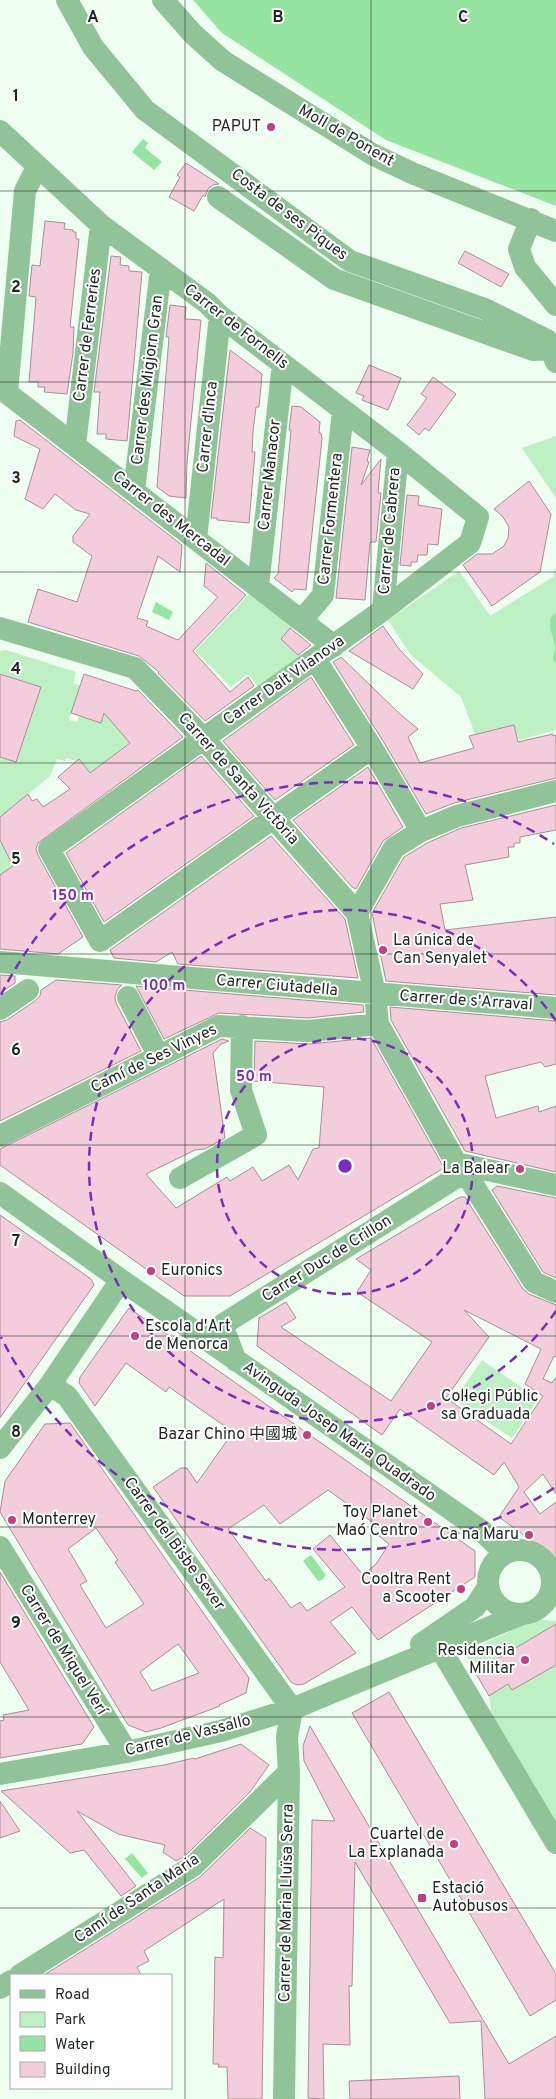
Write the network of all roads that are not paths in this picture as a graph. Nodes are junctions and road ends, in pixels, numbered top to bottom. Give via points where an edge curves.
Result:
1 (67, 0) edge
2 (163, 0) edge
3 (0, 131) edge
4 (37, 167) junction
5 (218, 197) dead end
6 (531, 219) junction
7 (101, 225) junction
8 (556, 231) edge
9 (161, 270) junction
10 (556, 304) edge
11 (220, 316) junction
12 (553, 356) edge
13 (283, 364) junction
14 (343, 411) junction
15 (75, 445) junction
16 (398, 452) junction
17 (134, 491) junction
18 (478, 517) joint
19 (196, 539) junction
20 (258, 586) junction
21 (383, 610) junction
22 (302, 620) junction
23 (0, 628) edge
24 (334, 646) junction
25 (315, 659) junction
26 (203, 738) junction
27 (372, 748) junction
28 (556, 791) edge
29 (273, 818) junction
30 (421, 831) junction
31 (357, 913) junction
32 (0, 962) edge
33 (28, 990) dead end
34 (375, 994) junction
35 (128, 997) dead end
36 (556, 1008) edge
37 (0, 1009) edge
38 (378, 1024) junction
39 (242, 1026) junction
40 (158, 1055) junction
41 (0, 1136) edge
42 (460, 1168) junction
43 (180, 1178) dead end
44 (556, 1185) edge
45 (0, 1193) edge
46 (121, 1280) junction
47 (556, 1292) edge
48 (236, 1361) junction
49 (50, 1385) junction
50 (0, 1448) edge
51 (0, 1547) edge
52 (505, 1553) junction
53 (554, 1573) edge
54 (488, 1587) junction
55 (540, 1609) edge
56 (440, 1648) junction
57 (370, 1676) junction
58 (292, 1709) junction
59 (127, 1752) junction
60 (289, 1772) junction
61 (0, 1774) edge
62 (556, 1843) edge
63 (22, 1974) edge
64 (284, 2099) edge

1 - 12 street, Costa de ses Piques via 93,47 145,110 350,261 485,308 547,340
2 - 6 street, Moll de Ponent via 223,61 356,145 412,173
3 - 4 street, Carrer de Fornells
4 - 7 street, Carrer de Fornells
4 - 15 street, Carrer des Mercadal via 25,191 7,393
5 - 12 street via 334,279
6 - 8 street, Moll de Ponent
6 - 10 street via 519,249 525,267
7 - 9 street, Carrer de Fornells
7 - 15 street, Carrer de Ferreries
9 - 11 street, Carrer de Fornells
9 - 17 street, Carrer des Migjorn Gran
11 - 13 street, Carrer de Fornells
11 - 19 street, Carrer d'Inca
13 - 14 street, Carrer de Fornells
13 - 20 street, Carrer Manacor
14 - 16 street, Carrer de Fornells
14 - 22 street, Carrer Formentera via 323,595
15 - 17 street, Carrer des Mercadal
16 - 18 street, Carrer de Fornells
16 - 21 street, Carrer de Cabrera
17 - 19 street, Carrer des Mercadal
18 - 21 street, Carrer Dalt Vilanova via 470,543
19 - 20 street, Carrer des Mercadal
20 - 22 street, Carrer des Mercadal
21 - 24 street, Carrer Dalt Vilanova
22 - 24 street, Carrer des Mercadal
23 - 26 street, Carrer de Santa Victòria via 135,668
24 - 25 street, Carrer Dalt Vilanova
25 - 26 street, Carrer Dalt Vilanova
25 - 27 street
26 - 29 street, Carrer de Santa Victòria
26 - 29 street, Carrer Dalt Vilanova via 49,849 100,941
27 - 29 street
27 - 30 street
28 - 30 street via 457,816
29 - 31 street, Carrer de Santa Victòria
30 - 31 street via 394,848
31 - 34 street, Carrer de Santa Victòria
32 - 34 street, Carrer Ciutadella
33 - 37 street
34 - 36 street, Carrer de s'Arraval
34 - 38 street, Carrer de Santa Victòria
35 - 40 street
38 - 39 street, Camí de Ses Vinyes via 308,1031
38 - 42 street
39 - 40 street, Camí de Ses Vinyes via 219,1026
39 - 43 street via 241,1090 256,1135
40 - 41 street, Camí de Ses Vinyes
42 - 44 street
42 - 47 street via 534,1282
42 - 48 street, Carrer Duc de Crillon via 222,1325
45 - 46 street, Avinguda Josep Maria Quadrado
46 - 48 street, Avinguda Josep Maria Quadrado
46 - 49 street
48 - 52 street, Avinguda Josep Maria Quadrado via 482,1531
49 - 50 street
49 - 58 street, Carrer del Bisbe Sever via 67,1396
51 - 59 street, Carrer de Miquel Verí
52 - 53 street via 528,1550 538,1555
52 - 54 street via 491,1567
53 - 55 street via 551,1591
54 - 55 street via 492,1598 510,1612
54 - 57 street, Carrer de Vassallo via 475,1607 455,1623
55 - 56 street, Carrer de Vassallo
56 - 57 street, Carrer de Vassallo
56 - 62 street
57 - 58 street, Carrer de Vassallo
58 - 59 street, Carrer de Vassallo via 220,1731
58 - 60 street, Carrer de Maria Lluïsa Serra via 286,1737
59 - 61 street, Carrer de Vassallo
60 - 63 street, Camí de Santa Maria via 192,1866
60 - 64 street, Carrer de Maria Lluïsa Serra

